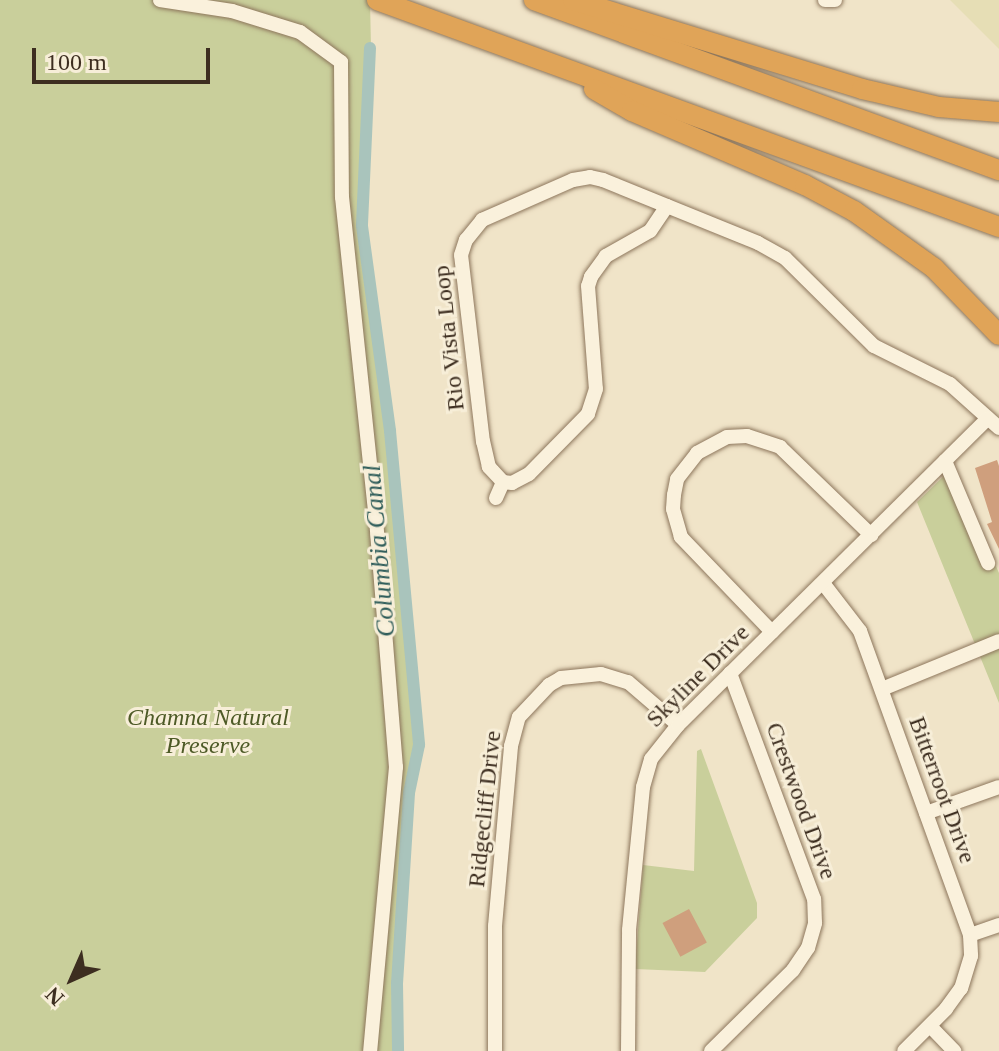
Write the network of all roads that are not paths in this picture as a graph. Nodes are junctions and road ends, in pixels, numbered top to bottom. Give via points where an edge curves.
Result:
1 (160, 0) edge
2 (377, 0) edge
3 (534, 0) edge
4 (573, 0) edge
5 (546, 61) junction
6 (999, 112) edge
7 (999, 170) edge
8 (667, 206) junction
9 (999, 227) edge
10 (999, 335) edge
11 (993, 423) edge
12 (945, 461) junction
13 (503, 482) junction
14 (496, 498) dead end
15 (871, 535) junction
16 (988, 563) dead end
17 (823, 583) junction
18 (772, 632) junction
19 (999, 641) edge
20 (730, 673) junction
21 (882, 689) junction
22 (678, 725) junction
23 (999, 787) edge
24 (926, 813) junction
25 (999, 925) edge
26 (970, 935) junction
27 (930, 1026) junction
28 (370, 1051) edge
29 (495, 1051) edge
30 (628, 1051) edge
31 (711, 1051) edge
32 (904, 1051) edge
33 (954, 1051) edge

1 - 28 street via 232,11 300,32 341,62 342,197 396,767
2 - 5 highway
3 - 7 highway
4 - 6 highway via 862,89 939,107
5 - 9 highway
5 - 10 highway via 632,111 854,211 934,268
8 - 11 street, Skyline Drive via 785,258 874,346 950,384
8 - 13 street via 650,231 606,256 591,277 596,389 588,414 529,474
8 - 13 street, Rio Vista Loop via 603,180 573,180 482,220 466,240 461,269 483,442 489,467
11 - 12 street, Skyline Drive
12 - 15 street, Skyline Drive
12 - 16 street
13 - 14 street
15 - 17 street, Skyline Drive
15 - 18 street via 780,447 747,436 727,437 697,453 677,479 673,509 681,537
17 - 18 street, Skyline Drive
17 - 21 street, Bitterroot Drive via 853,617
18 - 20 street, Skyline Drive
19 - 21 street
20 - 22 street, Skyline Drive
20 - 31 street, Crestwood Drive via 814,899 815,923 808,948 793,970
21 - 24 street, Bitterroot Drive
22 - 29 street, Ridgecliff Drive via 628,682 601,674 561,678 519,717 511,746 495,926
22 - 30 street, Skyline Drive via 651,759 643,787 628,956
23 - 24 street
24 - 26 street, Bitterroot Drive
25 - 26 street
26 - 27 street, Bitterroot Drive via 971,956 961,988
27 - 32 street, Bitterroot Drive
27 - 33 street

